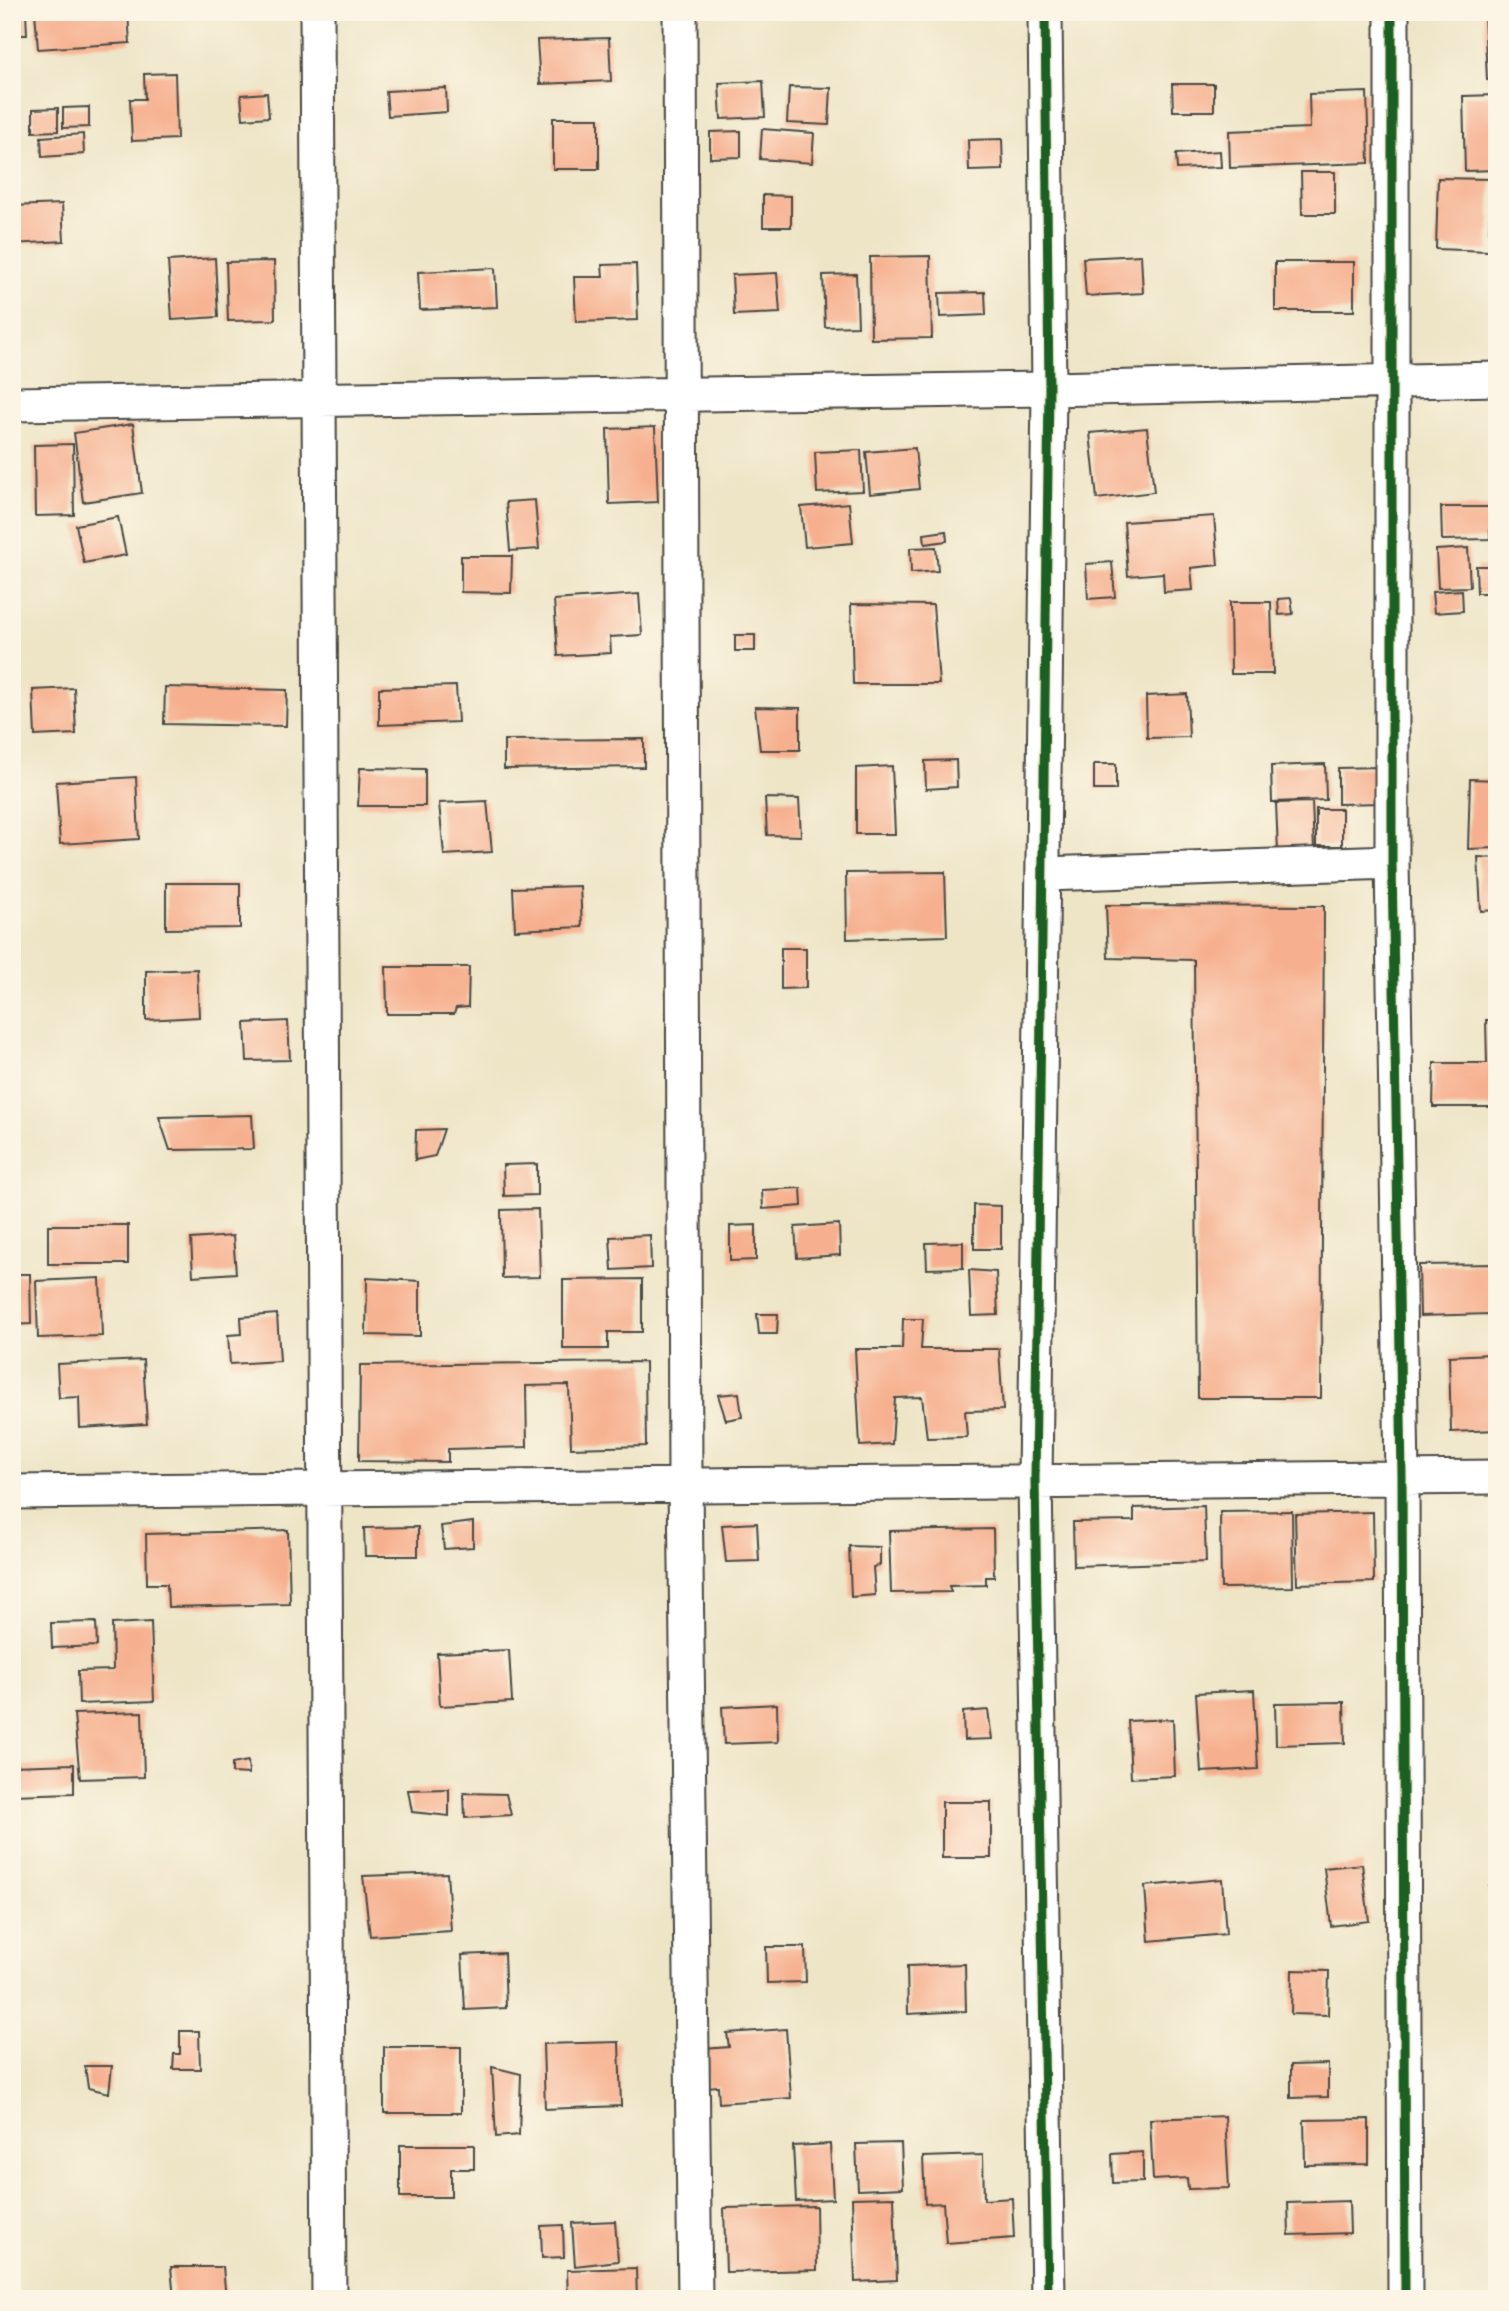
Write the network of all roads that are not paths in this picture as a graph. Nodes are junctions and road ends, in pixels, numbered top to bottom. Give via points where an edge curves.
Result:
1 (317, 12) edge
2 (680, 12) edge
3 (1045, 12) edge
4 (1392, 12) edge
5 (1497, 379) edge
6 (1390, 381) junction
7 (1049, 389) junction
8 (680, 393) junction
9 (318, 401) junction
10 (12, 404) edge
11 (1392, 862) junction
12 (1045, 874) junction
13 (1402, 1477) junction
14 (1497, 1477) edge
15 (1035, 1480) junction
16 (685, 1483) junction
17 (325, 1487) junction
18 (12, 1492) edge
19 (329, 2299) edge
20 (695, 2299) edge
21 (1048, 2299) edge
22 (1405, 2299) edge

1 - 9 street
2 - 8 street
3 - 7 street
4 - 6 street
5 - 6 street
6 - 7 street
6 - 11 street
7 - 8 street
7 - 12 street
8 - 9 street
8 - 16 street
9 - 10 street
9 - 17 street
11 - 12 street
11 - 13 street
12 - 15 street
13 - 14 street
13 - 15 street
13 - 22 street
15 - 16 street
15 - 21 street
16 - 17 street
16 - 20 street
17 - 18 street
17 - 19 street

